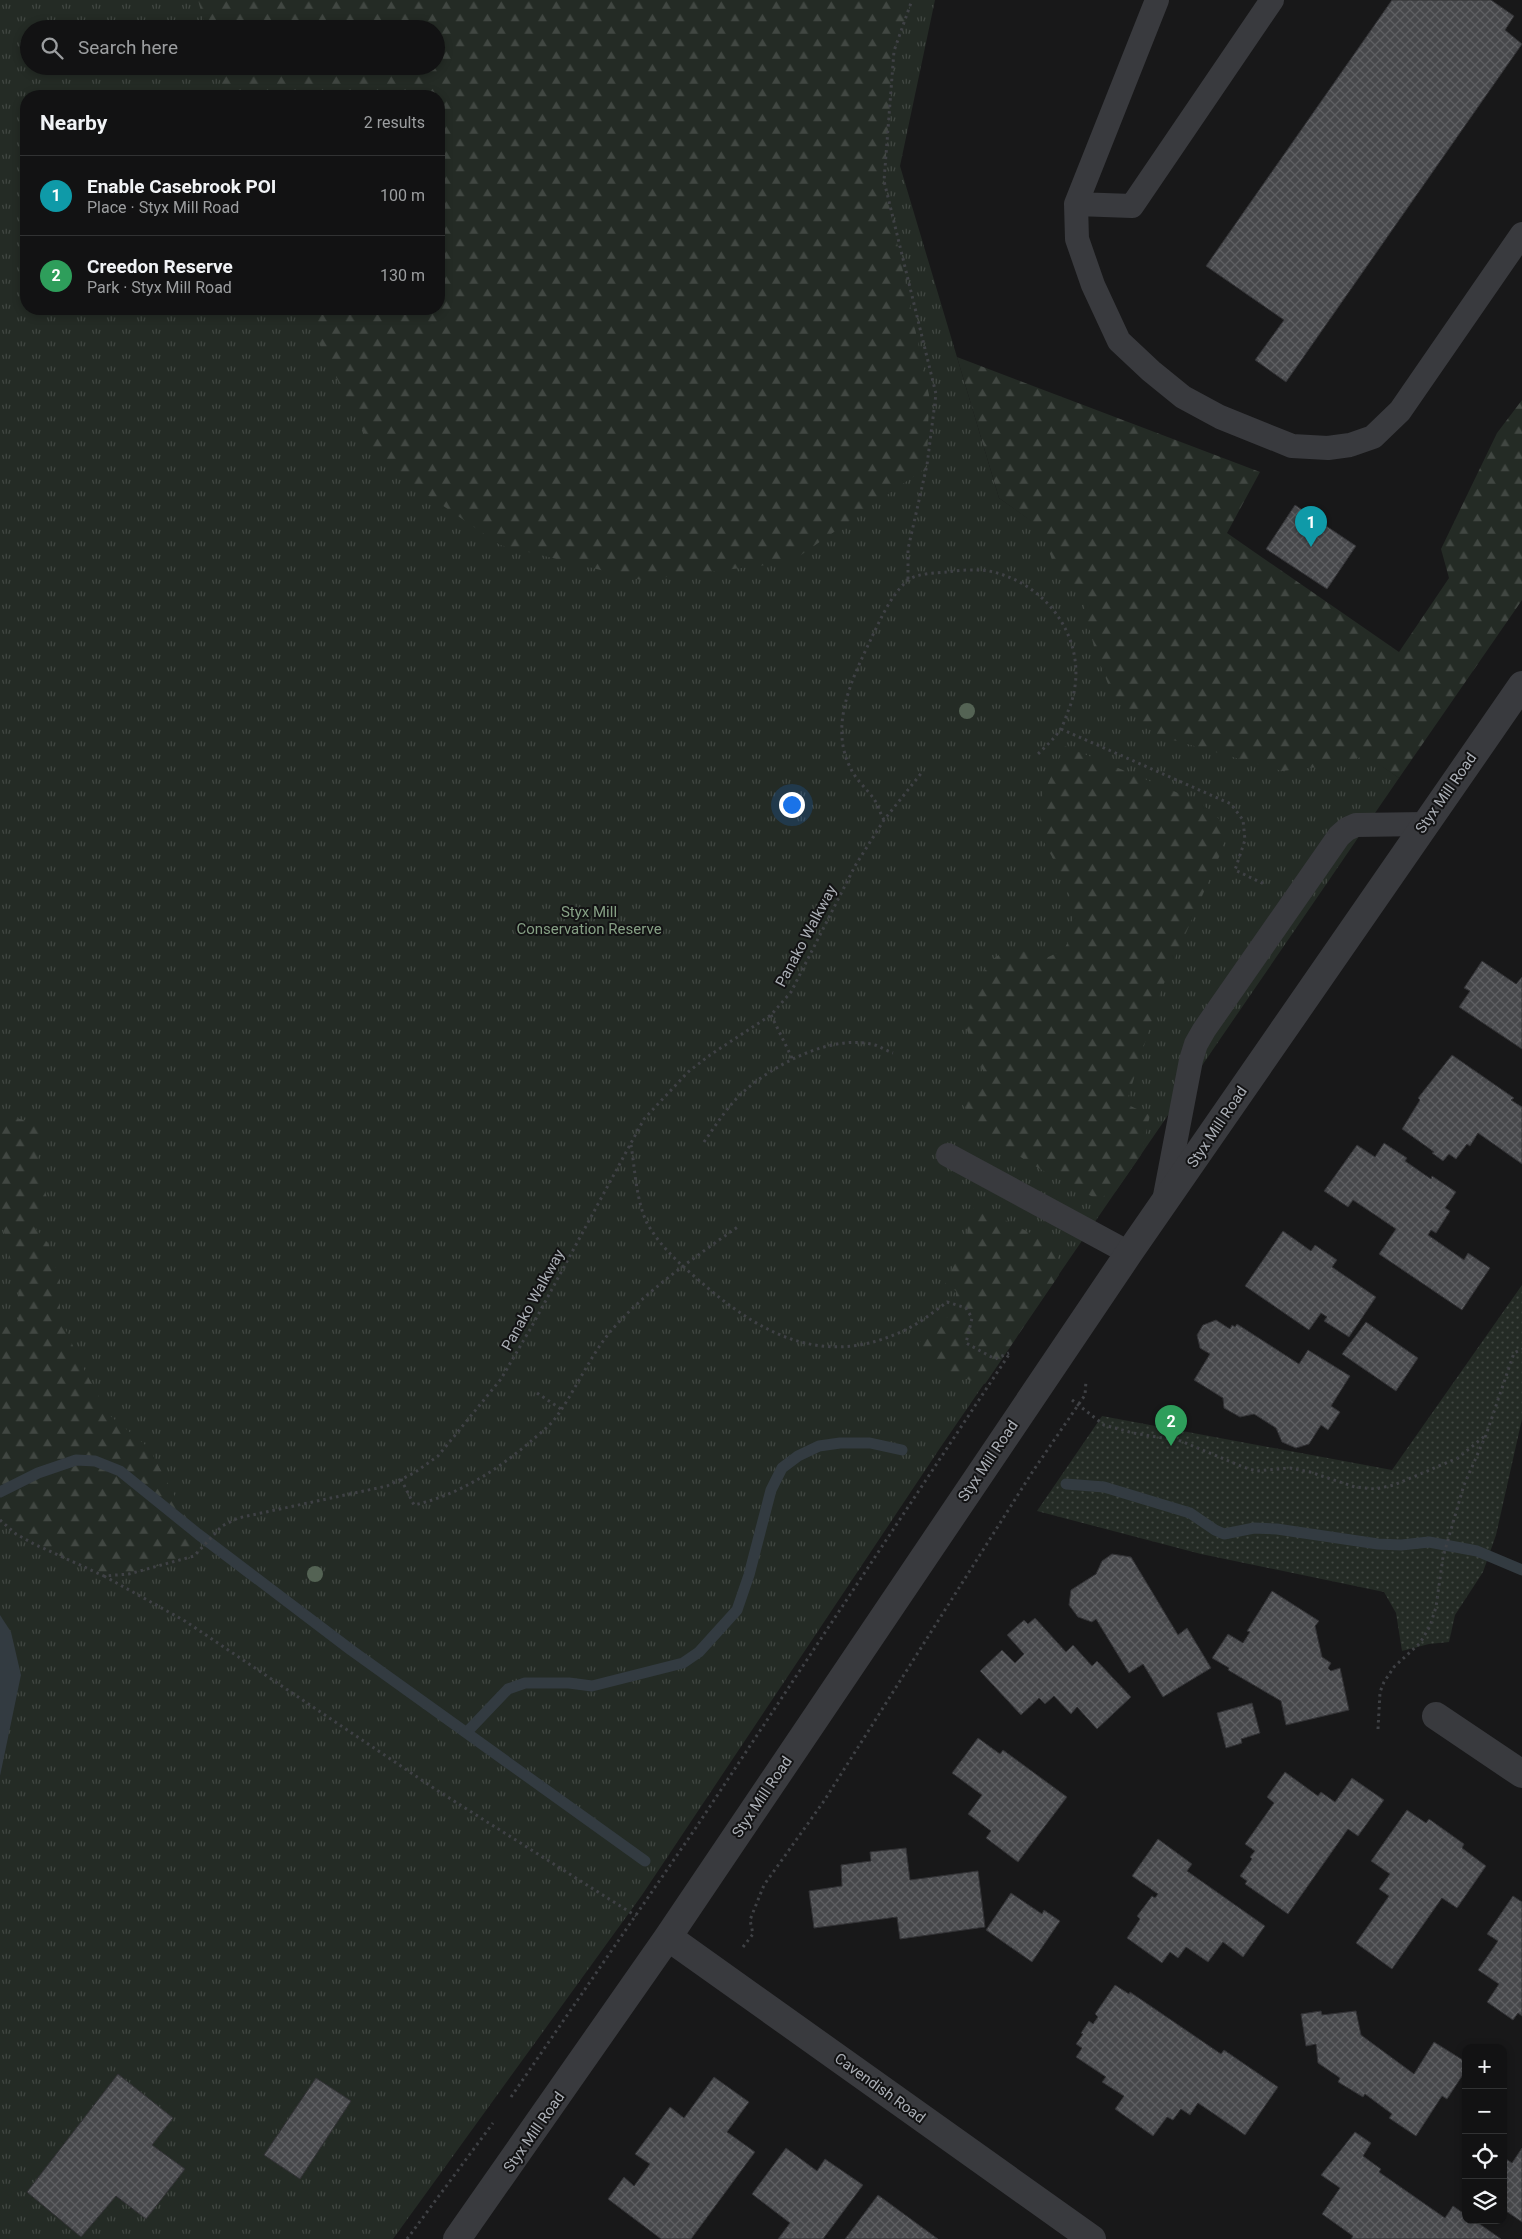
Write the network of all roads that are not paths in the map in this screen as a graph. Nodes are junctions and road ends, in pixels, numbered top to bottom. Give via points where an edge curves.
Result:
1 (1157, 0) edge
2 (1272, 0) edge
3 (1076, 204) junction
4 (1522, 234) edge
5 (1522, 686) edge
6 (1425, 824) junction
7 (948, 1155) dead end
8 (1162, 1208) junction
9 (1129, 1253) junction
10 (1436, 1716) dead end
11 (1522, 1774) edge
12 (668, 1937) junction
13 (457, 2239) edge
14 (1092, 2239) edge

1 - 3 lane
2 - 3 lane via 1132,206
3 - 4 lane via 1077,239 1093,285 1120,341 1184,398 1220,417 1292,446 1335,447 1373,437 1400,411
5 - 6 street, Styx Mill Road
6 - 8 street, Styx Mill Road
6 - 8 lane via 1356,825 1339,836 1196,1044
7 - 9 lane
8 - 9 street, Styx Mill Road
9 - 12 street, Styx Mill Road
10 - 11 street
12 - 13 street, Styx Mill Road
12 - 14 street, Cavendish Road

